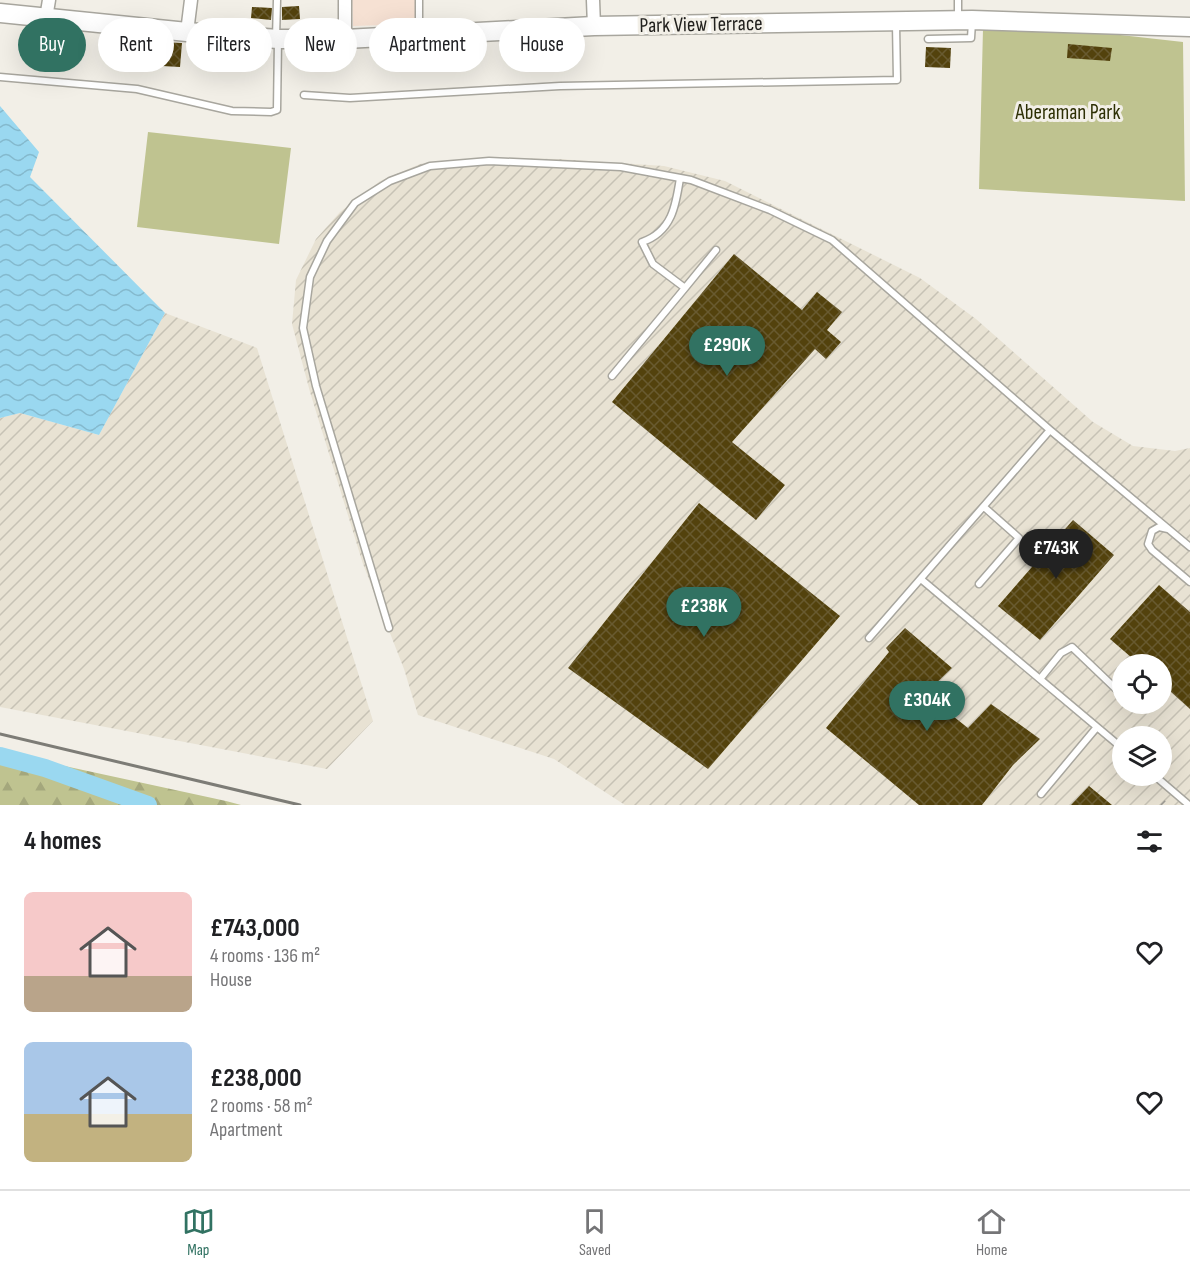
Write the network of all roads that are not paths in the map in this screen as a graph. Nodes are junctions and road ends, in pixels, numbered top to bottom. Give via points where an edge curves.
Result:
1 (191, 0) edge
2 (277, 0) edge
3 (345, 0) edge
4 (419, 0) edge
5 (592, 0) edge
6 (958, 0) edge
7 (47, 9) edge
8 (0, 13) edge
9 (189, 18) edge
10 (345, 18) edge
11 (419, 18) edge
12 (972, 20) junction
13 (896, 21) junction
14 (594, 26) junction
15 (1190, 27) edge
16 (186, 32) edge
17 (487, 32) edge
18 (272, 38) edge
19 (277, 38) junction
20 (284, 38) edge
21 (928, 39) dead end
22 (0, 77) edge
23 (304, 95) dead end
24 (680, 178) junction
25 (716, 250) dead end
26 (685, 288) junction
27 (612, 376) dead end
28 (1050, 430) junction
29 (984, 507) junction
30 (1168, 529) junction
31 (1190, 547) edge
32 (922, 580) junction
33 (1190, 582) edge
34 (979, 584) dead end
35 (389, 628) dead end
36 (869, 638) dead end
37 (1040, 679) junction
38 (1112, 685) edge
39 (1097, 727) junction
40 (1112, 740) edge
41 (1167, 786) edge
42 (1041, 794) dead end
43 (1189, 805) edge

1 - 9 street
2 - 19 lane
3 - 10 street
4 - 11 lane
5 - 14 street
6 - 12 lane
7 - 8 main road, Park View Terrace
7 - 16 main road, Park View Terrace
12 - 13 main road, Park View Terrace
12 - 15 main road, Park View Terrace
12 - 21 lane via 971,38
13 - 14 main road, Park View Terrace
13 - 23 lane via 897,80 560,86 350,98
14 - 17 main road, Park View Terrace
18 - 19 main road, Park View Terrace
19 - 20 main road, Park View Terrace
19 - 22 lane via 277,110 272,112 232,111 137,90
24 - 26 lane via 668,225 642,242 653,264
24 - 28 lane via 770,210 832,240
24 - 35 lane via 621,167 489,161 430,166 390,181 355,203 327,241 310,277 303,328 316,386
25 - 26 lane
26 - 27 lane
28 - 29 lane
28 - 30 lane
29 - 32 lane
29 - 34 lane via 1019,538
30 - 31 lane
30 - 33 lane via 1159,527 1152,531 1148,544
32 - 36 lane
32 - 37 lane
37 - 38 lane via 1061,653 1072,648
37 - 39 lane
39 - 40 lane
39 - 42 lane
41 - 43 lane

